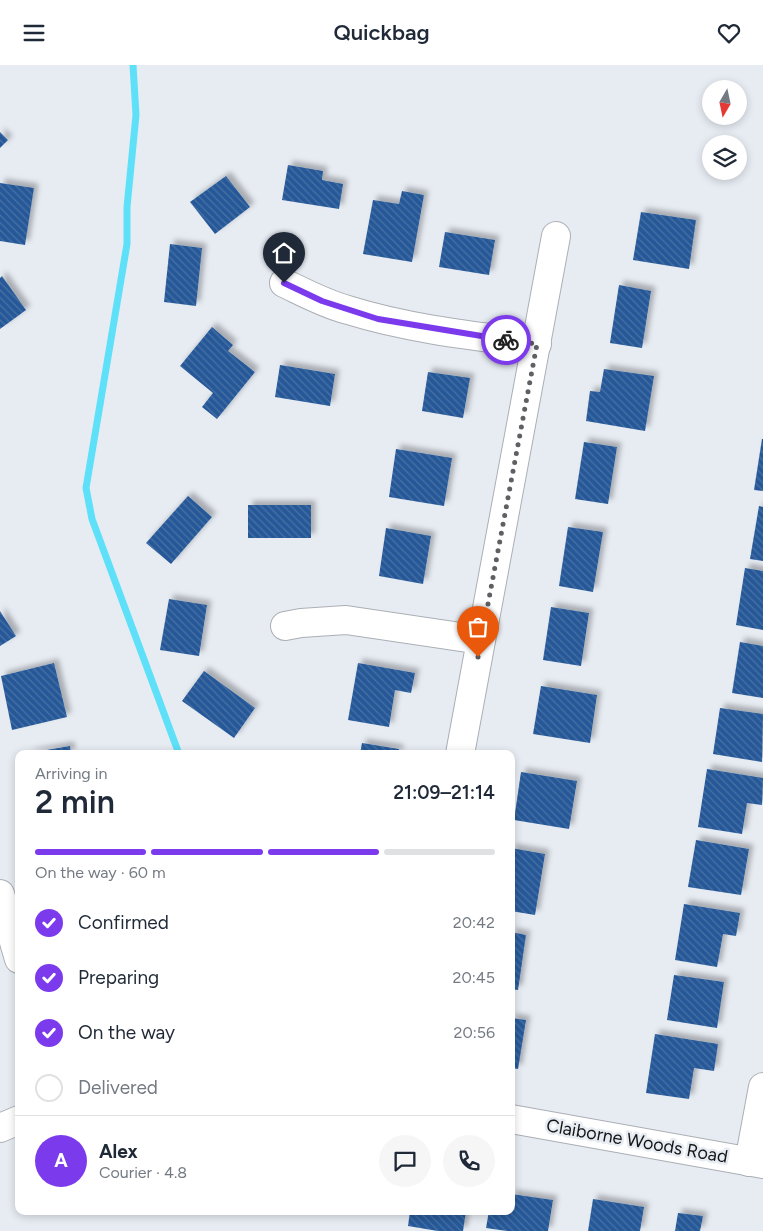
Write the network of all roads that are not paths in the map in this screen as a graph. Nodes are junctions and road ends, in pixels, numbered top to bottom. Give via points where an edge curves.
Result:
1 (556, 236) dead end
2 (284, 283) dead end
3 (537, 344) junction
4 (285, 626) dead end
5 (481, 640) junction
6 (461, 750) edge
7 (0, 894) edge
8 (15, 945) edge
9 (763, 1087) edge
10 (515, 1120) edge
11 (15, 1122) edge
12 (0, 1129) edge
13 (756, 1163) edge

1 - 3 street
2 - 3 street via 322,301 378,319
3 - 5 street
4 - 5 street via 346,620
5 - 6 street
7 - 8 street
9 - 13 street
10 - 13 street, Claiborne Woods Road
11 - 12 street

